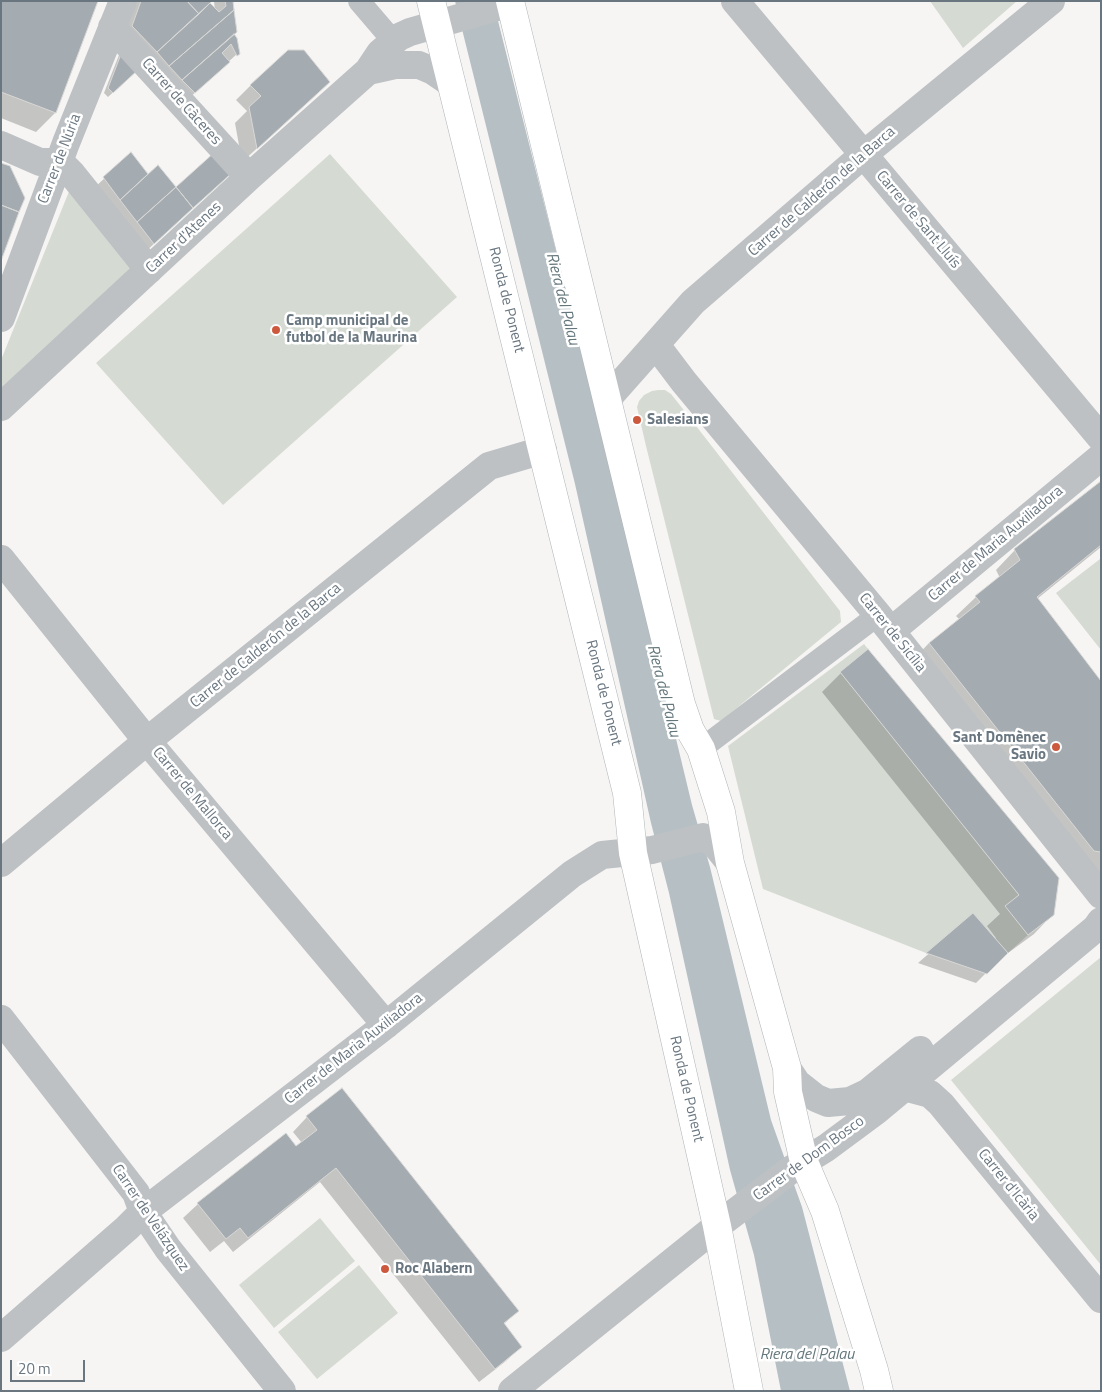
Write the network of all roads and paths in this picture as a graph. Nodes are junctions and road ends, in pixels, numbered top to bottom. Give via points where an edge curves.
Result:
1 (123, 1) edge
2 (359, 1) edge
3 (735, 1) edge
4 (1050, 1) edge
5 (508, 3) edge
6 (441, 15) edge
7 (112, 27) junction
8 (394, 42) junction
9 (368, 71) junction
10 (452, 84) junction
11 (1, 145) edge
12 (863, 155) junction
13 (60, 162) junction
14 (249, 177) junction
15 (149, 270) junction
16 (1, 318) edge
17 (656, 346) junction
18 (678, 376) junction
19 (608, 398) junction
20 (1, 407) edge
21 (1101, 438) edge
22 (543, 450) junction
23 (1101, 457) edge
24 (1, 559) edge
25 (885, 623) junction
26 (148, 742) junction
27 (701, 749) junction
28 (642, 852) junction
29 (1, 863) edge
30 (730, 863) junction
31 (1101, 895) edge
32 (1101, 910) edge
33 (1101, 921) edge
34 (1, 1019) edge
35 (386, 1025) junction
36 (788, 1068) junction
37 (904, 1088) junction
38 (804, 1162) junction
39 (143, 1212) junction
40 (717, 1226) junction
41 (1101, 1299) edge
42 (1, 1338) edge
43 (282, 1391) edge
44 (512, 1391) edge
45 (749, 1391) edge
46 (879, 1391) edge

1 - 7 street, Carrer de Núria
2 - 8 street
3 - 12 street, Carrer de Sant Lluís
4 - 12 street, Carrer de Calderón de la Barca
5 - 6 street, Carrer d'Atenes
5 - 19 main road
6 - 8 street, Carrer d'Atenes
6 - 10 main road, Ronda de Ponent
7 - 13 street, Carrer de Núria
7 - 14 street, Carrer de Càceres
8 - 9 street, Carrer d'Atenes via 380,53
9 - 10 street via 418,65
9 - 14 street, Carrer d'Atenes
10 - 22 main road, Ronda de Ponent
11 - 13 street via 40,162
12 - 17 street, Carrer de Calderón de la Barca via 693,302
12 - 21 street, Carrer de Sant Lluís
13 - 15 street
13 - 16 street, Carrer de Núria
14 - 15 street, Carrer d'Atenes
15 - 20 street, Carrer d'Atenes
17 - 18 street, Carrer de Sicília
17 - 19 street, Carrer de Calderón de la Barca
18 - 19 street via 668,372 640,374
18 - 25 street, Carrer de Sicília
19 - 27 main road via 681,704
22 - 26 street, Carrer de Calderón de la Barca via 489,466
22 - 28 main road, Ronda de Ponent
23 - 25 street, Carrer de Maria Auxiliadora
24 - 26 street, Carrer de Mallorca
25 - 27 street, Carrer de Maria Auxiliadora
25 - 31 street, Carrer de Sicília
26 - 29 street, Carrer de Calderón de la Barca
26 - 35 street, Carrer de Mallorca
27 - 30 main road via 721,812
28 - 30 street, Carrer de Maria Auxiliadora via 703,837 714,843
28 - 35 street, Carrer de Maria Auxiliadora via 602,855 572,874
28 - 40 main road, Ronda de Ponent
30 - 36 main road
32 - 36 street, Carrer de Dom Bosco via 1083,918 867,1093 850,1101 828,1103 807,1092
33 - 37 street, Carrer de Dom Bosco
34 - 39 street, Carrer de Velázquez via 136,1193
35 - 39 street, Carrer de Maria Auxiliadora
36 - 38 main road via 788,1092
37 - 38 street, Carrer de Dom Bosco
37 - 41 street, Carrer d'Icària via 930,1094 941,1104
38 - 40 street, Carrer de Dom Bosco
38 - 46 main road via 841,1263
39 - 42 street, Carrer de Maria Auxiliadora
39 - 43 street, Carrer de Velázquez via 168,1249
40 - 44 street, Carrer de Dom Bosco
40 - 45 main road, Ronda de Ponent

